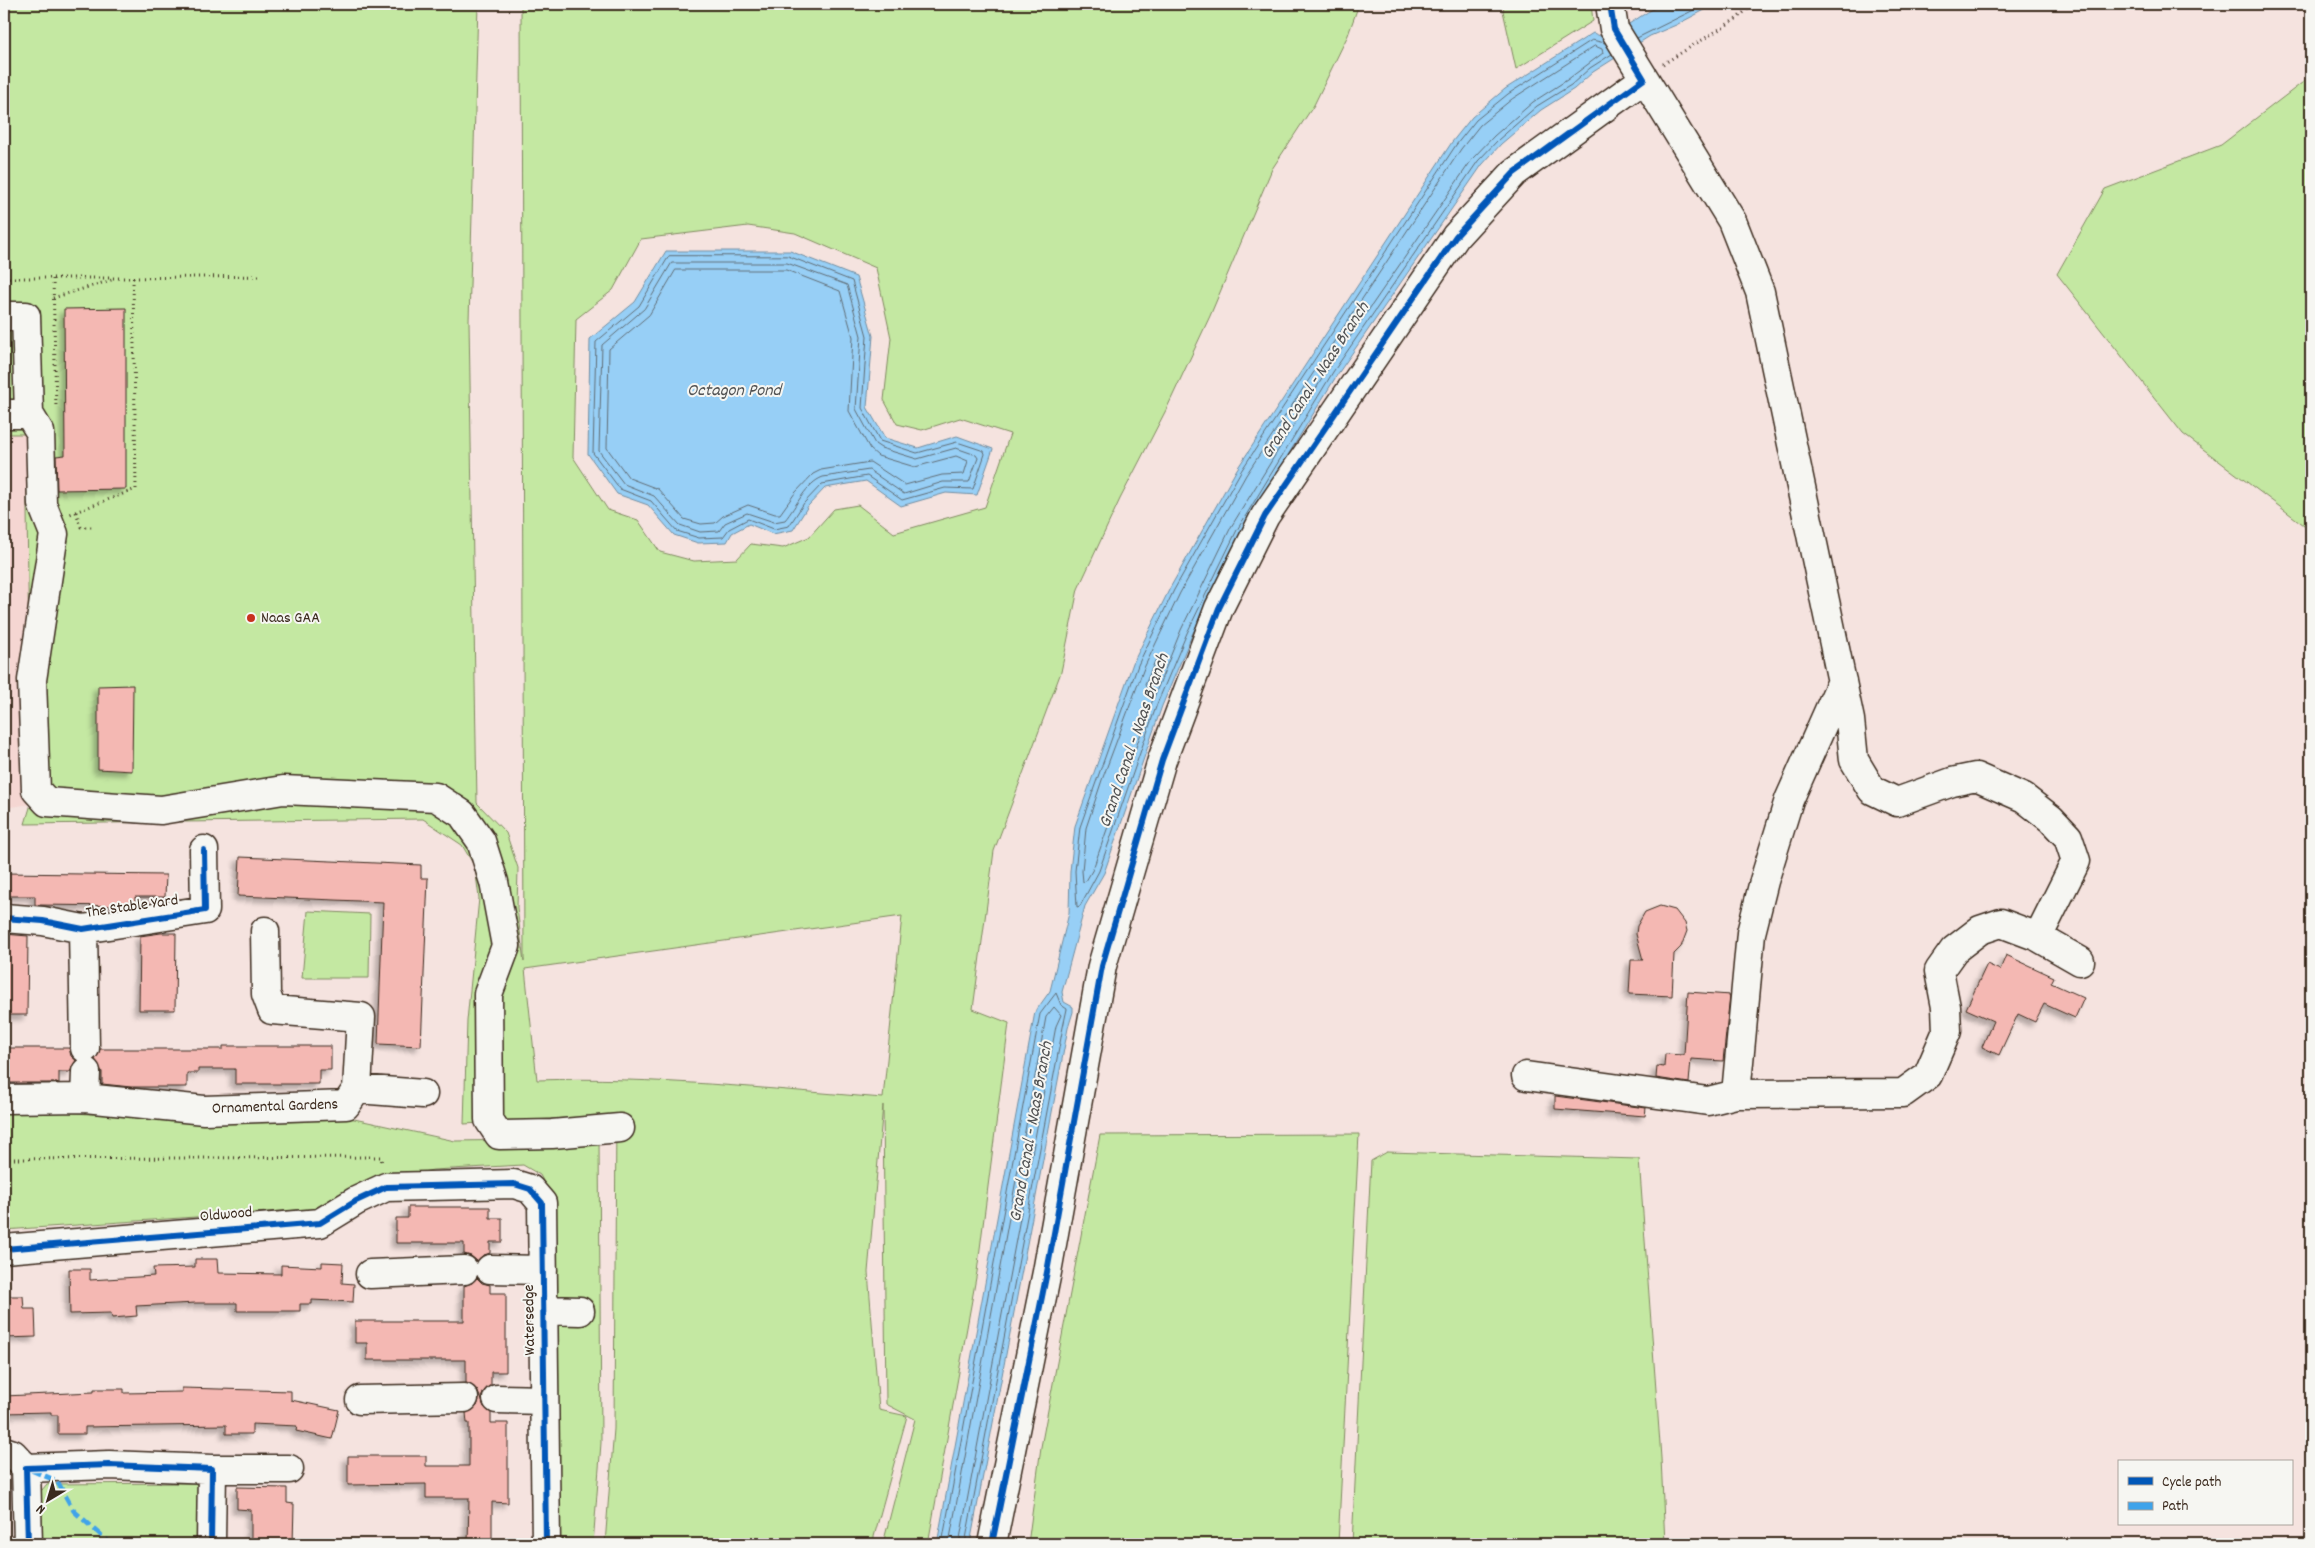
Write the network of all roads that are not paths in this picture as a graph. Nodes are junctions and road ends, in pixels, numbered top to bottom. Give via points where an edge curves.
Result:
1 (1616, 12) edge
2 (1637, 68) junction
3 (4, 316) edge
4 (17, 414) edge
5 (1842, 681) junction
6 (204, 850) dead end
7 (4, 918) edge
8 (84, 929) junction
9 (264, 931) dead end
10 (2038, 937) junction
11 (2080, 961) dead end
12 (86, 1073) junction
13 (1526, 1076) dead end
14 (357, 1089) junction
15 (423, 1094) dead end
16 (1736, 1094) junction
17 (4, 1099) edge
18 (620, 1128) dead end
19 (442, 1184) joint
20 (4, 1249) edge
21 (490, 1269) dead end
22 (464, 1270) dead end
23 (543, 1270) junction
24 (370, 1274) dead end
25 (545, 1310) junction
26 (580, 1311) dead end
27 (464, 1398) dead end
28 (497, 1399) dead end
29 (360, 1400) dead end
30 (544, 1400) junction
31 (4, 1451) edge
32 (26, 1468) junction
33 (212, 1469) junction
34 (289, 1469) dead end
35 (28, 1544) edge
36 (211, 1544) edge
37 (546, 1544) edge
38 (992, 1544) edge

1 - 2 street
2 - 5 street via 1732,221 1760,292
2 - 38 street via 1571,129 1514,172 1456,236 1265,516 1219,608 1162,760 1102,966
3 - 4 street via 26,316
4 - 18 street via 40,432 42,504 54,534 32,680 36,790 46,802 161,810 283,790 436,797 462,814 481,841 494,882 506,946 488,994 489,1120 500,1135
5 - 10 street via 1854,760 1872,790 1897,802 1976,777 2024,798 2068,837 2076,861
5 - 16 street via 1789,800 1751,933
6 - 8 street, The Stable Yard via 205,910
7 - 8 street, The Stable Yard
8 - 12 street, The Stable Yard
9 - 14 street, Ornamental Gardens via 266,994 272,1010 361,1017
10 - 11 street
10 - 16 street via 2001,924 1980,930 1954,950 1940,971 1946,1031 1928,1075 1903,1093
12 - 14 street, Ornamental Gardens via 214,1109 346,1105
12 - 17 street, Ornamental Gardens
13 - 16 street via 1708,1101
14 - 15 street
19 - 20 street, Oldwood via 386,1187 320,1223
19 - 23 street, Watersedge via 514,1184 530,1189 542,1203
21 - 23 street, Watersedge
22 - 24 street
23 - 25 street, Watersedge
25 - 26 street
25 - 30 street, Watersedge
27 - 29 street
28 - 30 street
30 - 37 street, Watersedge
31 - 32 street via 13,1454
32 - 33 street via 109,1465
32 - 35 street
33 - 34 street
33 - 36 street

